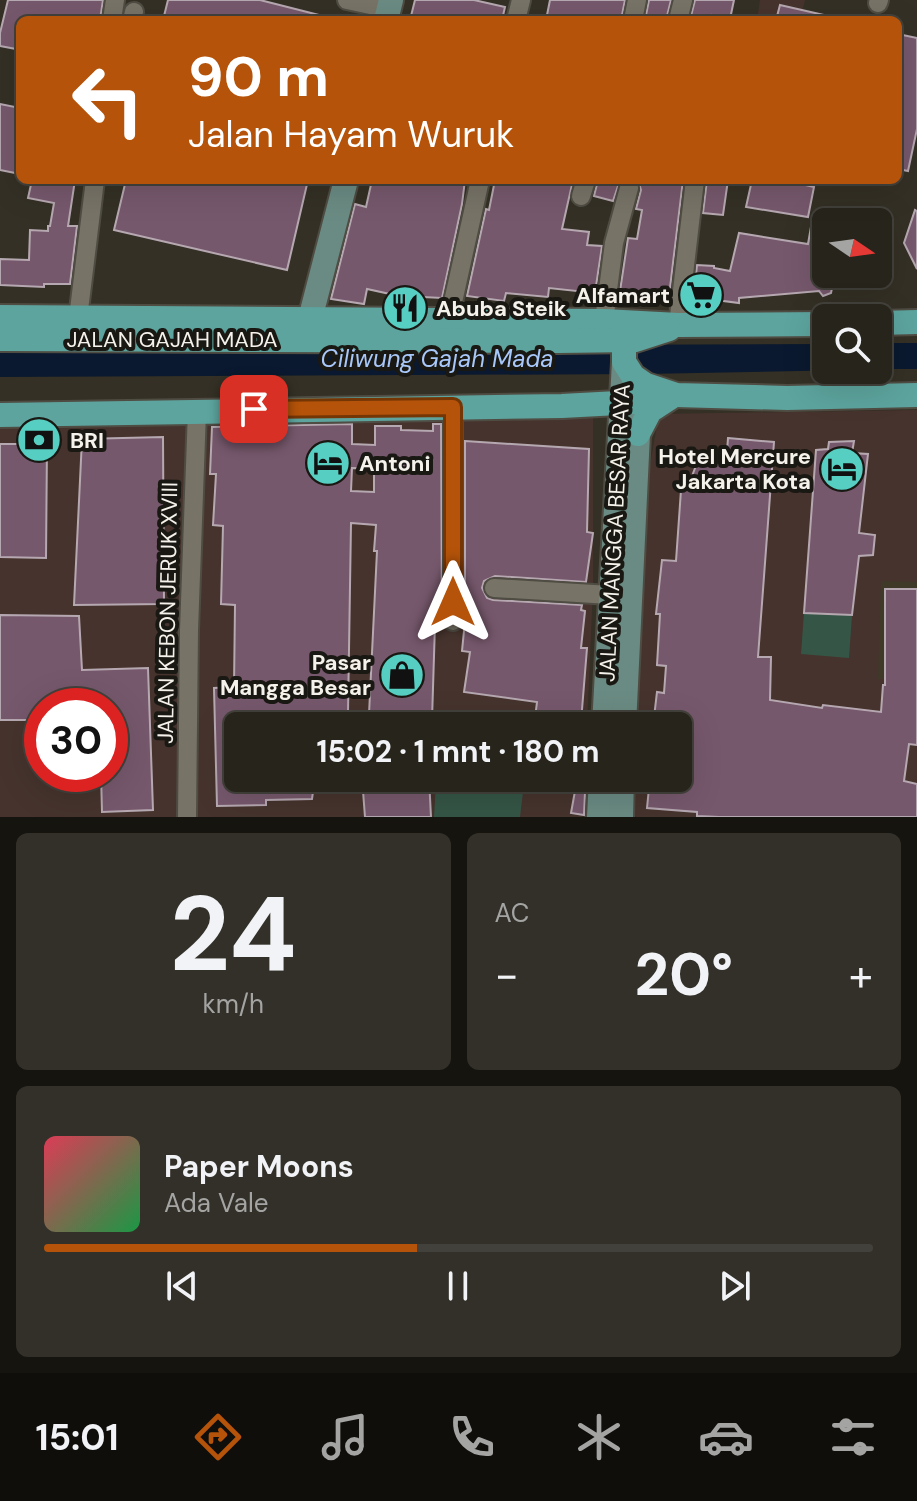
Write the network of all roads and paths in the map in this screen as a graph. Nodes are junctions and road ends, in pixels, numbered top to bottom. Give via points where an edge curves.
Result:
1 (347, 0) edge
2 (389, 10) edge
3 (95, 184) edge
4 (345, 184) edge
5 (479, 184) edge
6 (695, 184) edge
7 (629, 188) dead end
8 (0, 317) edge
9 (78, 318) junction
10 (310, 319) junction
11 (449, 320) junction
12 (604, 321) junction
13 (917, 322) edge
14 (892, 323) edge
15 (812, 324) edge
16 (678, 325) junction
17 (0, 339) edge
18 (625, 360) junction
19 (676, 395) junction
20 (917, 395) edge
21 (630, 403) junction
22 (453, 407) junction
23 (197, 411) junction
24 (0, 415) edge
25 (638, 434) junction
26 (628, 460) junction
27 (494, 588) dead end
28 (610, 595) junction
29 (453, 621) dead end
30 (616, 670) junction
31 (607, 712) edge
32 (622, 712) edge
33 (600, 792) edge
34 (622, 792) edge
35 (187, 817) edge
36 (599, 817) edge
37 (621, 817) edge

1 - 2 street
3 - 9 street
4 - 10 main road
5 - 11 street
6 - 16 street
7 - 12 street via 614,243
8 - 9 main road, JALAN GAJAH MADA
9 - 10 main road, JALAN GAJAH MADA
10 - 11 main road, JALAN GAJAH MADA
11 - 12 main road, JALAN GAJAH MADA
12 - 16 main road, JALAN GAJAH MADA
13 - 14 main road
15 - 16 main road, JALAN GAJAH MADA
16 - 18 main road, JALAN GAJAH MADA via 647,337
17 - 18 main road, JALAN GAJAH MADA
18 - 19 main road via 646,385
18 - 21 main road, JALAN MANGGA BESAR RAYA
19 - 20 main road
19 - 21 main road
19 - 25 main road via 650,411
21 - 22 main road
21 - 25 main road, JALAN MANGGA BESAR RAYA
21 - 26 main road, JALAN MANGGA BESAR RAYA
22 - 23 main road
22 - 29 street
23 - 24 main road
23 - 35 street, JALAN KEBON JERUK XVIII
25 - 26 main road, JALAN MANGGA BESAR RAYA
26 - 28 main road, JALAN MANGGA BESAR RAYA
26 - 30 main road, JALAN MANGGA BESAR RAYA
27 - 28 street
28 - 30 main road, JALAN MANGGA BESAR RAYA
30 - 31 main road, JALAN MANGGA BESAR RAYA
30 - 32 main road, JALAN MANGGA BESAR RAYA
33 - 36 main road
34 - 37 main road

